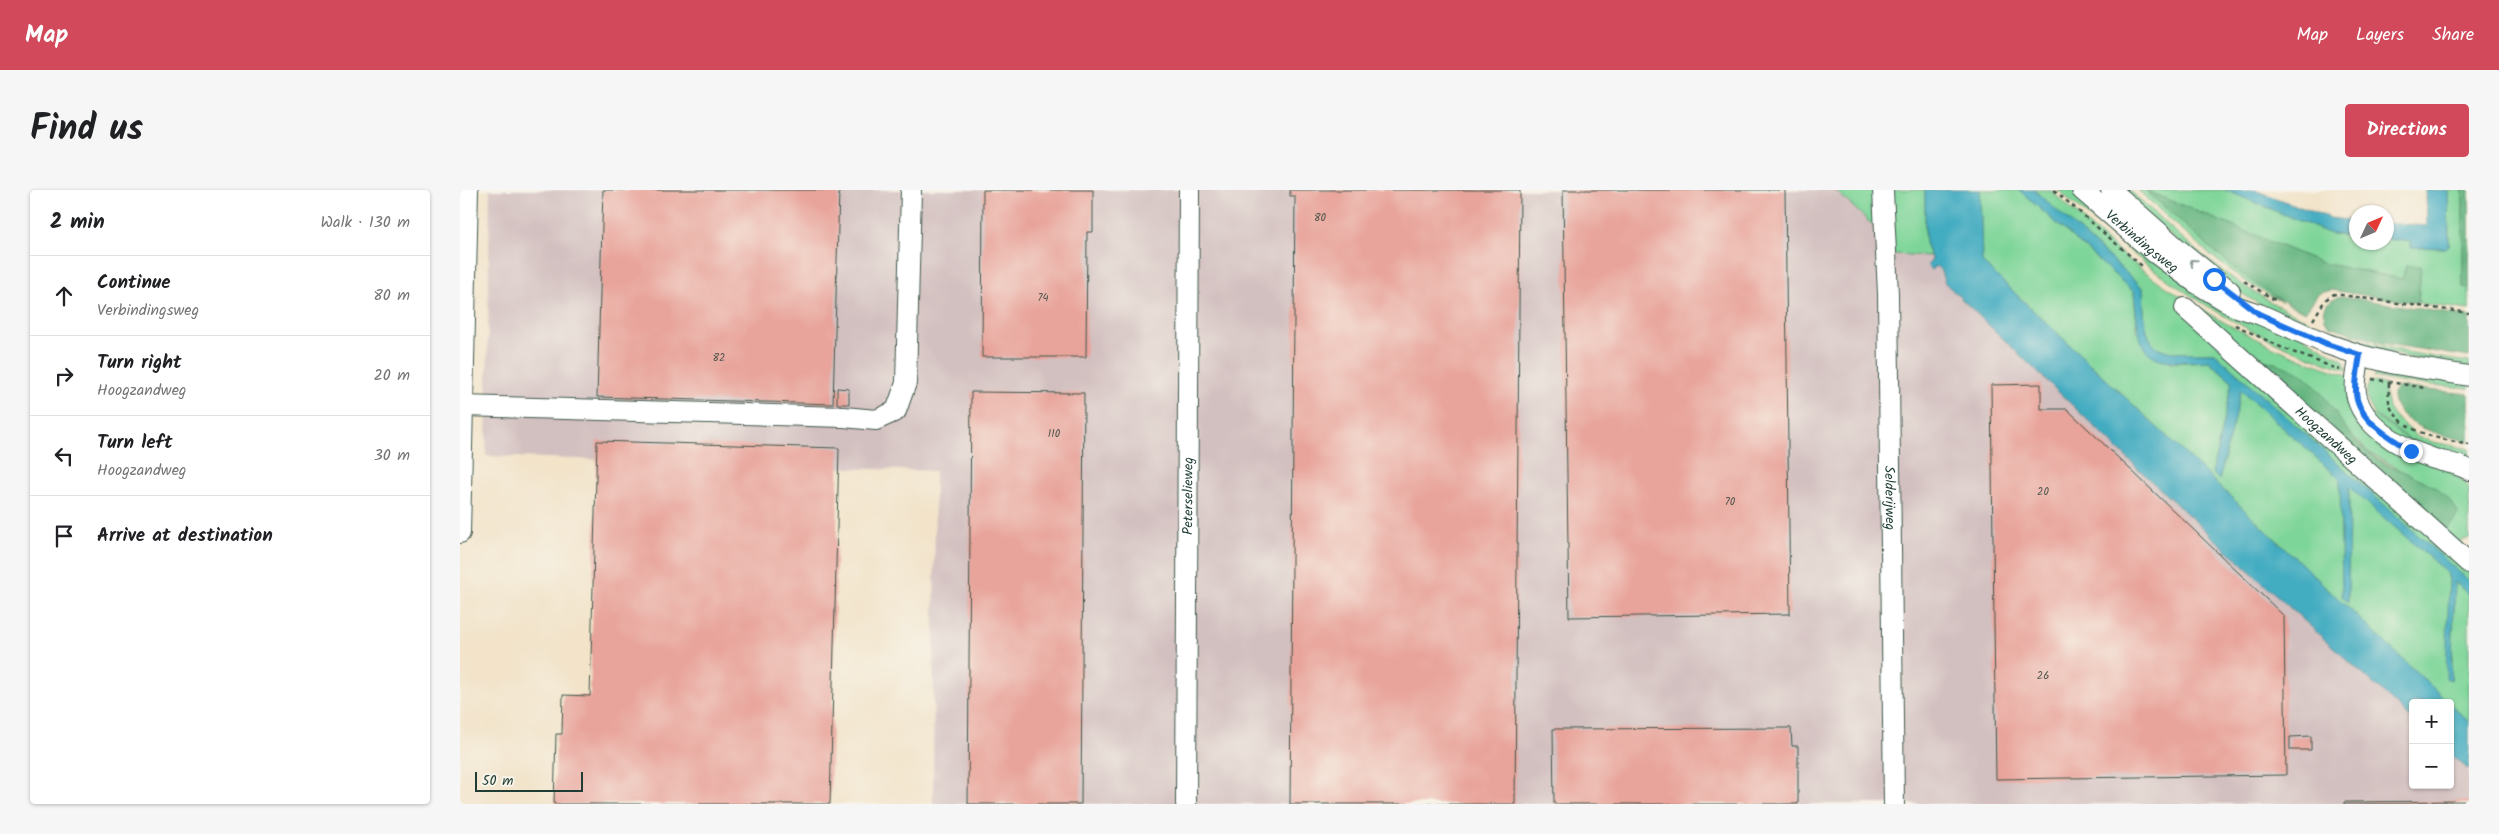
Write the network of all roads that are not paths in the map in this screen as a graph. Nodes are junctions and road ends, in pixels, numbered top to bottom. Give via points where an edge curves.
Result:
1 (468, 190) edge
2 (911, 190) edge
3 (1189, 190) edge
4 (1883, 190) edge
5 (2082, 190) edge
6 (2111, 190) edge
7 (2185, 308) dead end
8 (2259, 314) junction
9 (2360, 355) junction
10 (2469, 376) edge
11 (463, 406) junction
12 (2469, 470) edge
13 (460, 533) edge
14 (2469, 561) edge
15 (1186, 804) edge
16 (1894, 804) edge

1 - 11 street
2 - 11 street via 906,383 896,411 876,420
3 - 15 street, Peterselieweg
4 - 16 street, Selderijweg via 1888,294
5 - 8 street, Verbindingsweg via 2155,253 2196,283 2234,306
8 -> 6 street, Verbindingsweg
7 - 14 street, Hoogzandweg
8 - 9 street, Verbindingsweg
9 - 10 street, Verbindingsweg
9 - 12 street via 2355,392 2367,418 2411,451 2455,462
11 - 13 street

